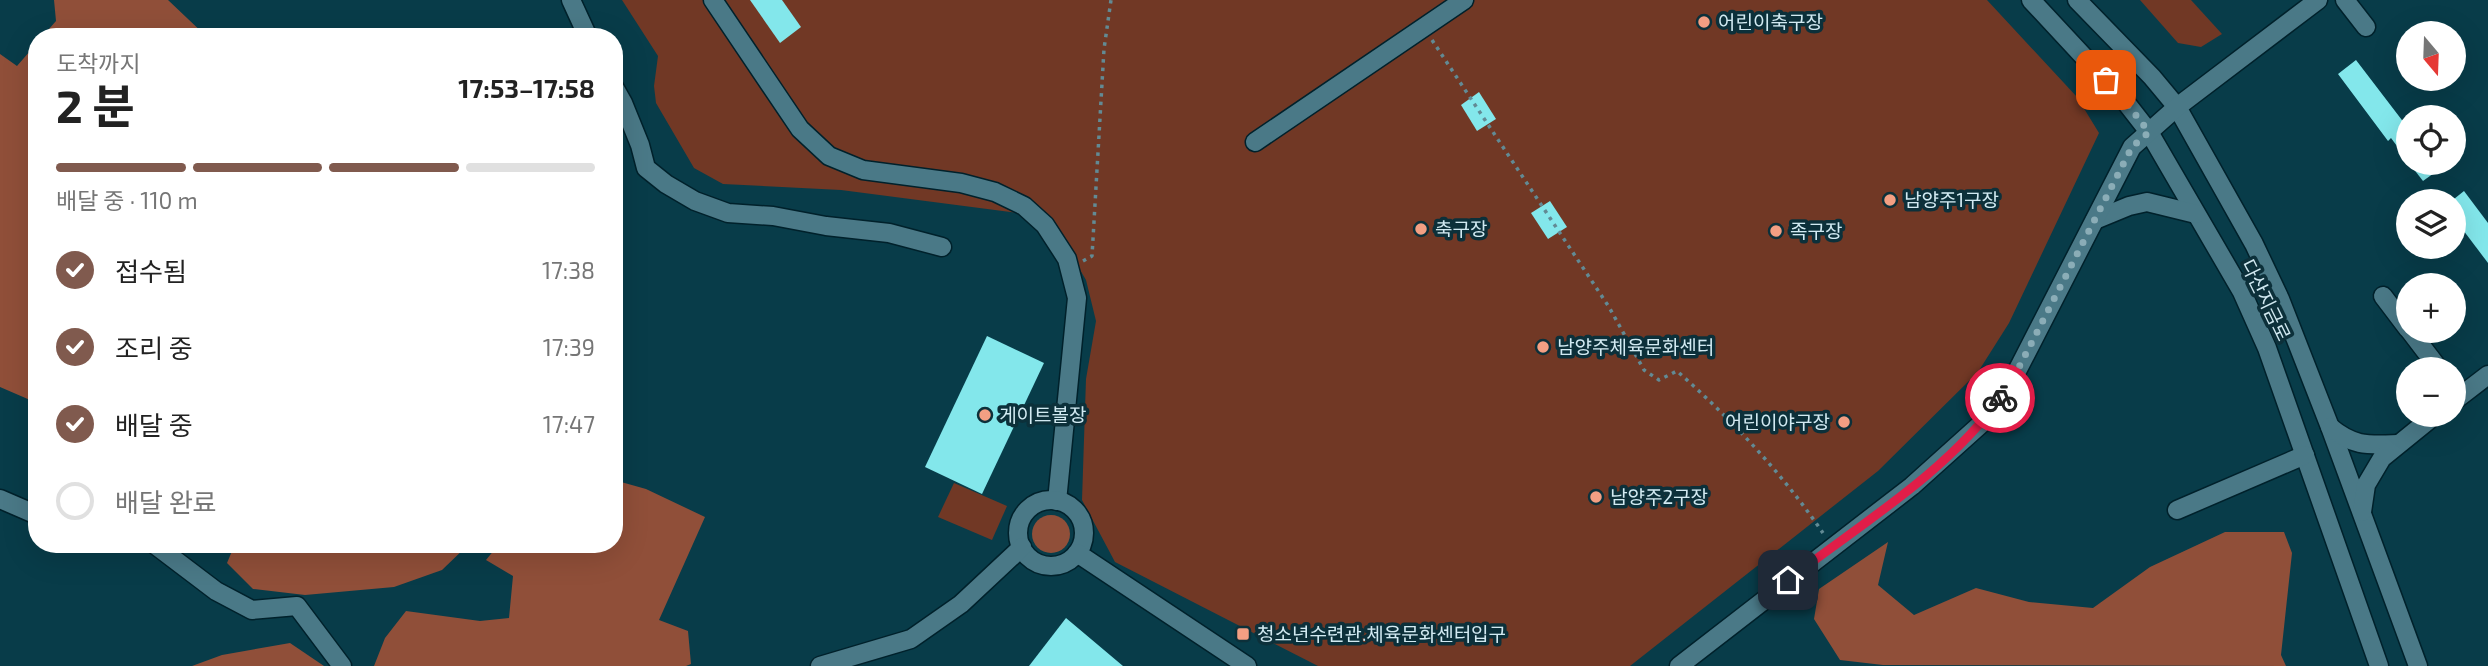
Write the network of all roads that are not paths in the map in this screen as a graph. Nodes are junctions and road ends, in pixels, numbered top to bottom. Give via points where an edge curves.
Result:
1 (571, 0) edge
2 (713, 0) edge
3 (1464, 0) edge
4 (2031, 0) edge
5 (2077, 0) edge
6 (2318, 0) edge
7 (2345, 0) edge
8 (2366, 27) dead end
9 (584, 28) edge
10 (623, 103) edge
11 (2177, 107) junction
12 (2149, 132) junction
13 (1255, 142) dead end
14 (2196, 214) junction
15 (2095, 220) junction
16 (942, 247) dead end
17 (2383, 296) dead end
18 (2396, 313) edge
19 (2419, 343) edge
20 (2430, 357) edge
21 (2488, 375) edge
22 (2466, 388) edge
23 (2330, 427) junction
24 (2420, 427) edge
25 (2398, 444) junction
26 (2305, 455) junction
27 (0, 499) edge
28 (1057, 501) junction
29 (2177, 510) dead end
30 (28, 511) edge
31 (2362, 516) junction
32 (1022, 547) junction
33 (166, 553) edge
34 (1077, 553) junction
35 (833, 664) edge
36 (342, 666) edge
37 (1247, 666) edge
38 (1679, 666) edge
39 (2379, 666) edge
40 (2418, 666) edge

1 - 9 street
2 - 28 street via 800,129 829,156 863,170 961,183 1005,196 1045,225 1066,259 1077,298
3 - 13 street
4 - 12 street, 다산지금로
5 - 11 street, 다산지금로
6 - 11 street
7 - 8 street
10 - 16 street via 646,168 695,201 728,213 889,233
11 - 12 street
11 - 23 street, 다산지금로 via 2254,244
12 - 14 street, 다산지금로
12 - 15 street via 2132,147
14 - 15 street via 2147,202
14 - 26 street, 다산지금로 via 2242,292
15 - 38 street via 2014,377 1981,424 1912,486
17 - 18 street
19 - 20 street
21 - 22 street
23 - 25 street via 2346,440 2365,445
23 - 31 street, 다산지금로
24 - 25 street
25 - 31 street via 2372,471
26 - 29 street
26 - 39 street, 다산지금로
27 - 30 street
28 - 32 street via 1040,502 1024,514 1019,535
28 - 34 street via 1071,506 1083,523
31 - 40 street, 다산지금로
32 - 34 street via 1046,565 1068,561
32 - 35 street via 961,604 911,639
33 - 36 street via 216,591 252,610 296,606
34 - 37 street

